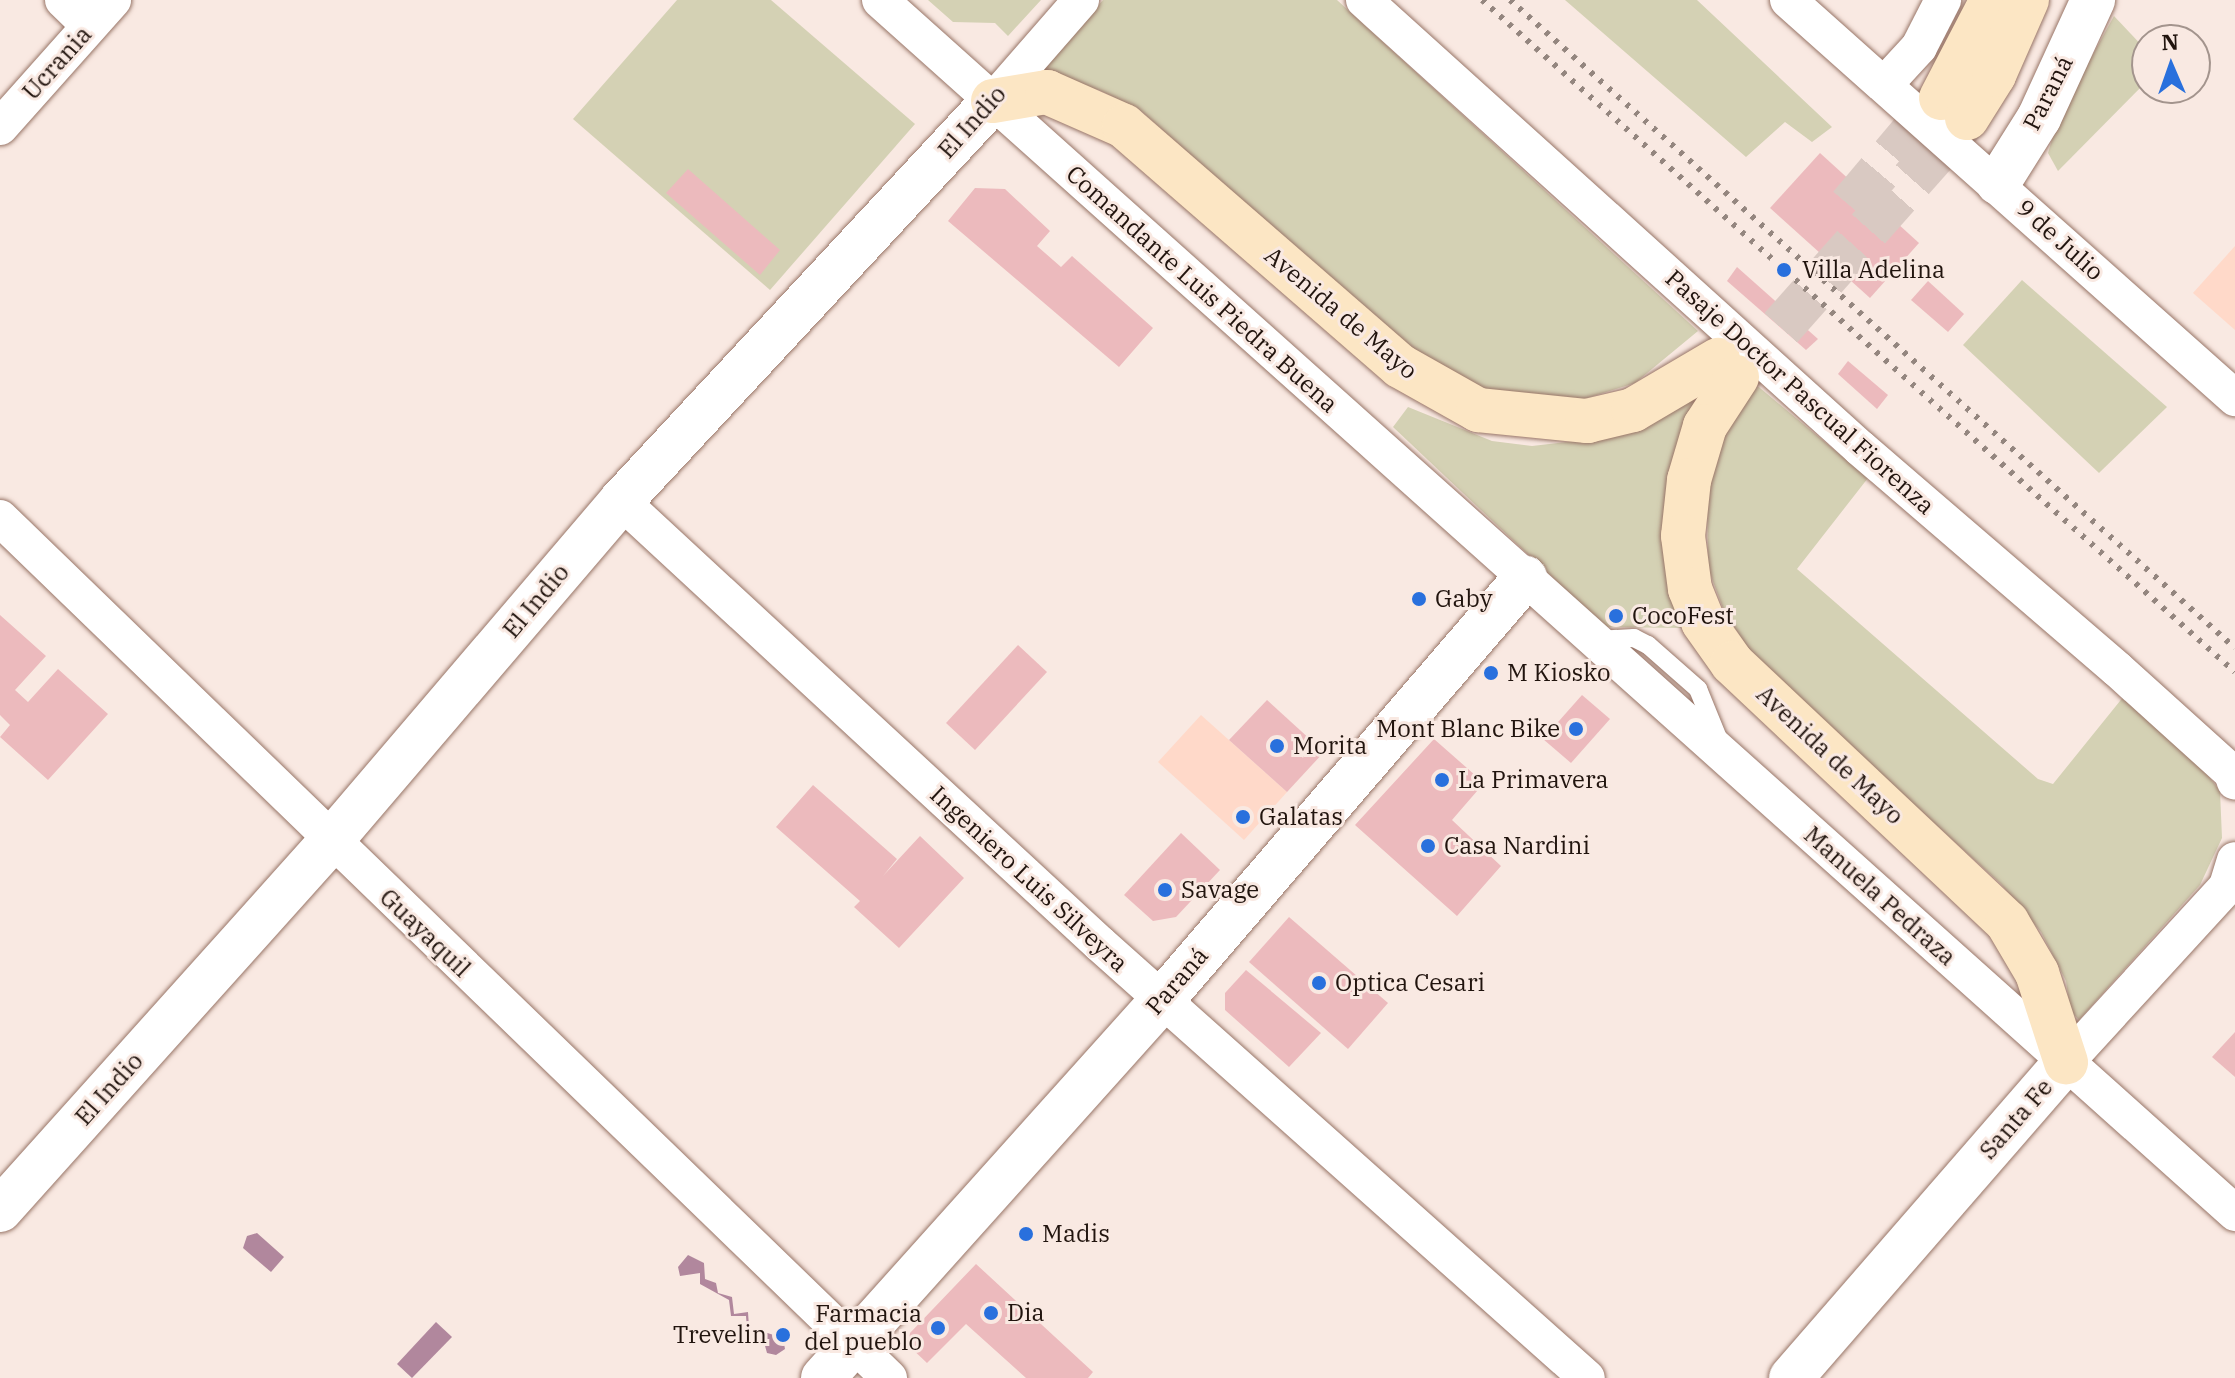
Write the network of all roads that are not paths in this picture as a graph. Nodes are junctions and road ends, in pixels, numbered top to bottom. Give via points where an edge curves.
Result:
1 (63, 0) edge
2 (880, 0) edge
3 (1081, 0) edge
4 (1364, 0) edge
5 (1788, 0) edge
6 (1943, 0) edge
7 (1992, 0) edge
8 (2027, 0) edge
9 (2093, 0) edge
10 (102, 13) edge
11 (1885, 84) junction
12 (993, 101) junction
13 (0, 127) edge
14 (1998, 183) junction
15 (2235, 398) edge
16 (621, 501) junction
17 (0, 518) edge
18 (1525, 578) junction
19 (2235, 782) edge
20 (330, 842) junction
21 (2235, 860) edge
22 (1162, 1000) junction
23 (2066, 1062) junction
24 (0, 1210) edge
25 (2235, 1213) edge
26 (853, 1343) junction
27 (823, 1378) edge
28 (889, 1378) edge
29 (1587, 1378) edge
30 (1791, 1378) edge

1 - 10 street
2 - 12 street, Comandante Luis Piedra Buena
3 - 12 street, El Indio
4 - 19 street, Pasaje Doctor Pascual Fiorenza via 1860,448 2129,679 2232,773
5 - 11 street, 9 de Julio
6 - 11 street via 1919,47
7 - 8 main road via 1954,108 1994,75
9 - 14 street, Paraná via 2039,118
10 - 13 street, Ucrania
11 - 14 street, 9 de Julio
12 - 16 street, El Indio
12 - 18 street, Comandante Luis Piedra Buena
12 - 23 main road, Avenida de Mayo via 1047,92 1124,126 1400,366 1478,410 1587,421 1633,410 1728,368 1689,480 1683,536 1690,589 1703,622 1732,663 2007,922 2037,973
14 - 15 street, 9 de Julio
16 - 20 street, El Indio
16 - 22 street, Ingeniero Luis Silveyra
17 - 20 street, Guayaquil
18 - 22 street, Paraná
18 - 23 street, Manuela Pedraza
20 - 24 street, El Indio
20 - 26 street, Guayaquil
21 - 23 street, Santa Fe via 2227,886
22 - 26 street, Paraná
22 - 29 street, Ingeniero Luis Silveyra
23 - 25 street, Manuela Pedraza
23 - 30 street, Santa Fe
26 - 27 street, Paraná
26 - 28 street, Guayaquil

